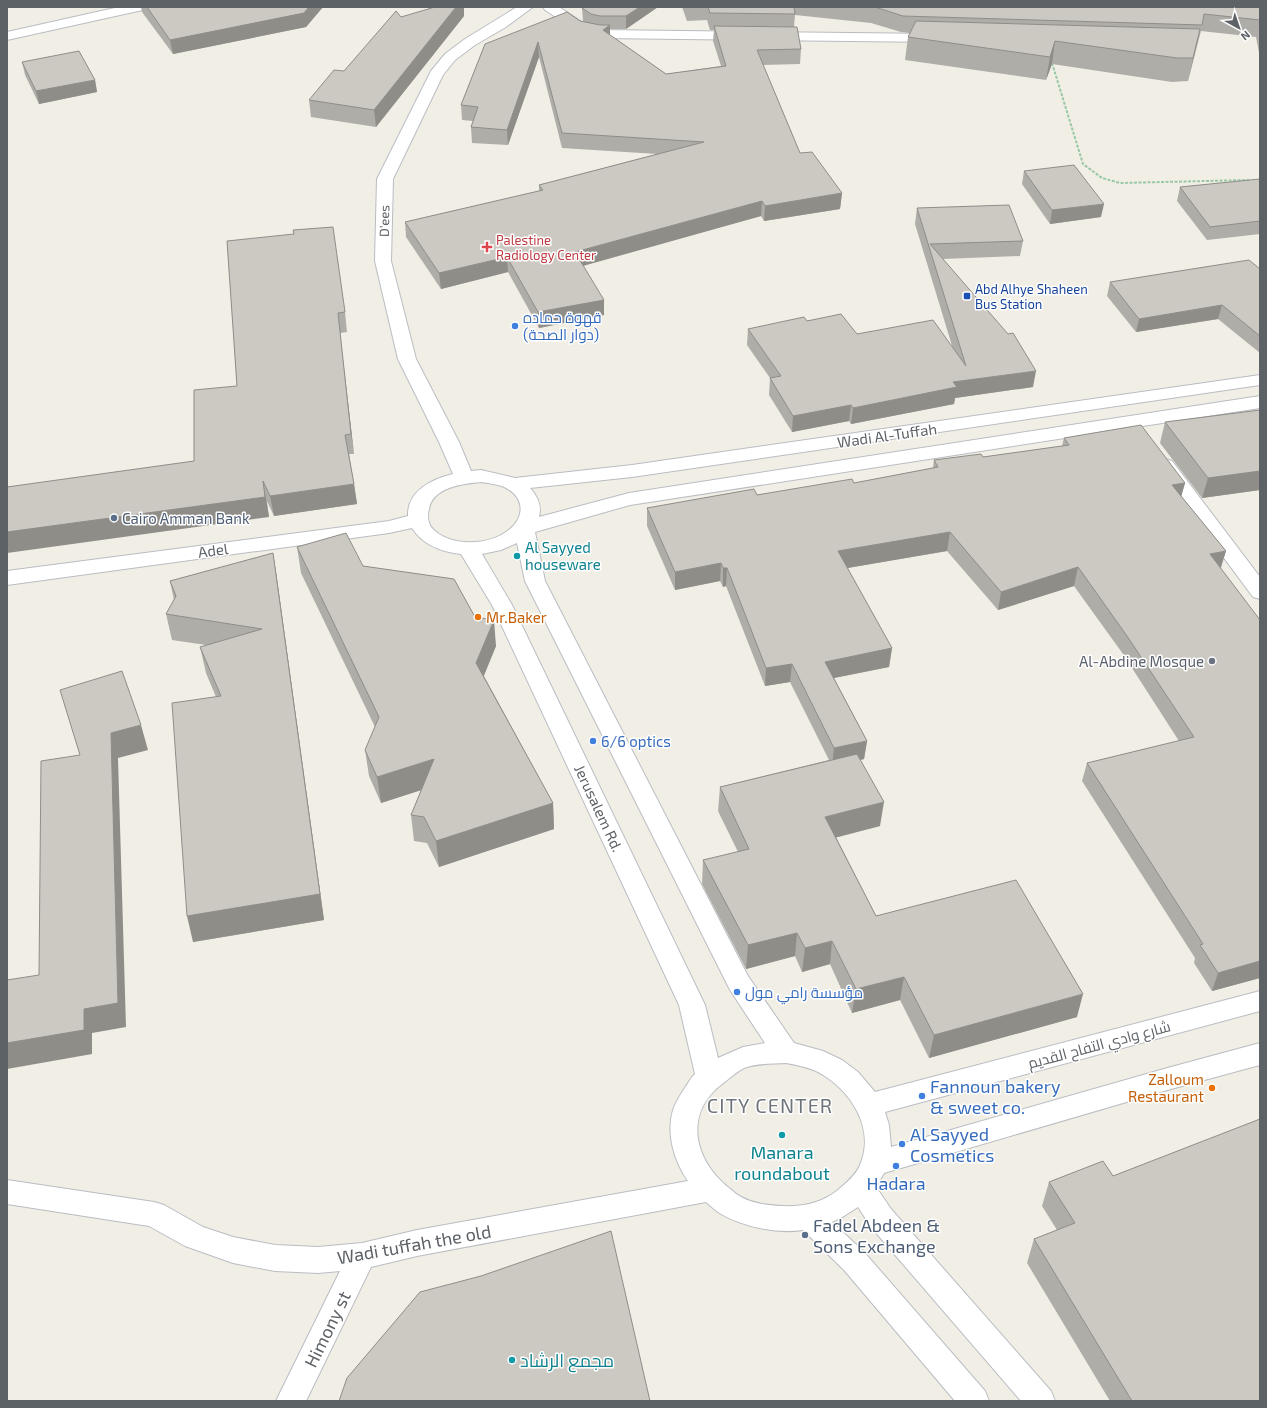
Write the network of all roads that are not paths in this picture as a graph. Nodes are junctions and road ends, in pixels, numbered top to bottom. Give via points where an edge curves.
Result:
1 (95, 7) edge
2 (138, 7) edge
3 (526, 7) edge
4 (550, 7) edge
5 (7, 26) edge
6 (7, 36) edge
7 (953, 39) edge
8 (1260, 380) edge
9 (1260, 402) edge
10 (1143, 435) junction
11 (464, 477) junction
12 (513, 484) junction
13 (418, 520) junction
14 (524, 528) junction
15 (468, 548) junction
16 (7, 578) edge
17 (1260, 592) edge
18 (1260, 1001) edge
19 (786, 1052) junction
20 (1260, 1054) edge
21 (709, 1076) junction
22 (868, 1105) junction
23 (868, 1176) junction
24 (708, 1190) junction
25 (7, 1192) edge
26 (810, 1218) junction
27 (362, 1256) junction
28 (291, 1401) edge
29 (974, 1401) edge
30 (1040, 1401) edge

1 - 5 street
2 - 6 street
3 - 11 street, D'ees via 470,42 450,57 436,74 385,179 383,261 407,359
4 - 7 street via 586,31 600,34
8 - 12 street, Wadi Al-Tuffah via 632,472
9 - 10 street, Wadi Al-Tuffah
10 - 14 street, Wadi Al-Tuffah via 629,499
10 - 17 street
11 - 12 street via 498,478
11 - 13 street via 434,488 423,498 418,509
12 - 14 street via 524,492 530,504 531,516
13 - 15 street via 424,532 437,541 454,547
13 - 16 street, Adel via 389,527
14 - 15 street via 511,538 494,545
14 - 19 street via 538,588 739,984
15 - 21 street, Jerusalem Rd. via 502,605 692,1004
18 - 22 street, شارع وادي التفاح القديم
19 - 21 street via 757,1054 731,1062
19 - 22 street via 814,1058 840,1072 860,1091
20 - 23 street via 1171,1078
21 - 24 street via 693,1095 684,1118 684,1144 692,1168
22 - 23 street via 873,1114 878,1139
23 - 26 street via 839,1206
23 - 30 street via 881,1218
24 - 26 street via 730,1205 755,1216 782,1220
24 - 27 street, Wadi tuffah the old via 417,1243
25 - 27 street, Wadi tuffah the old via 154,1214 195,1237 233,1250 275,1258 318,1260
26 - 29 street via 854,1261
27 - 28 street, Himony st

